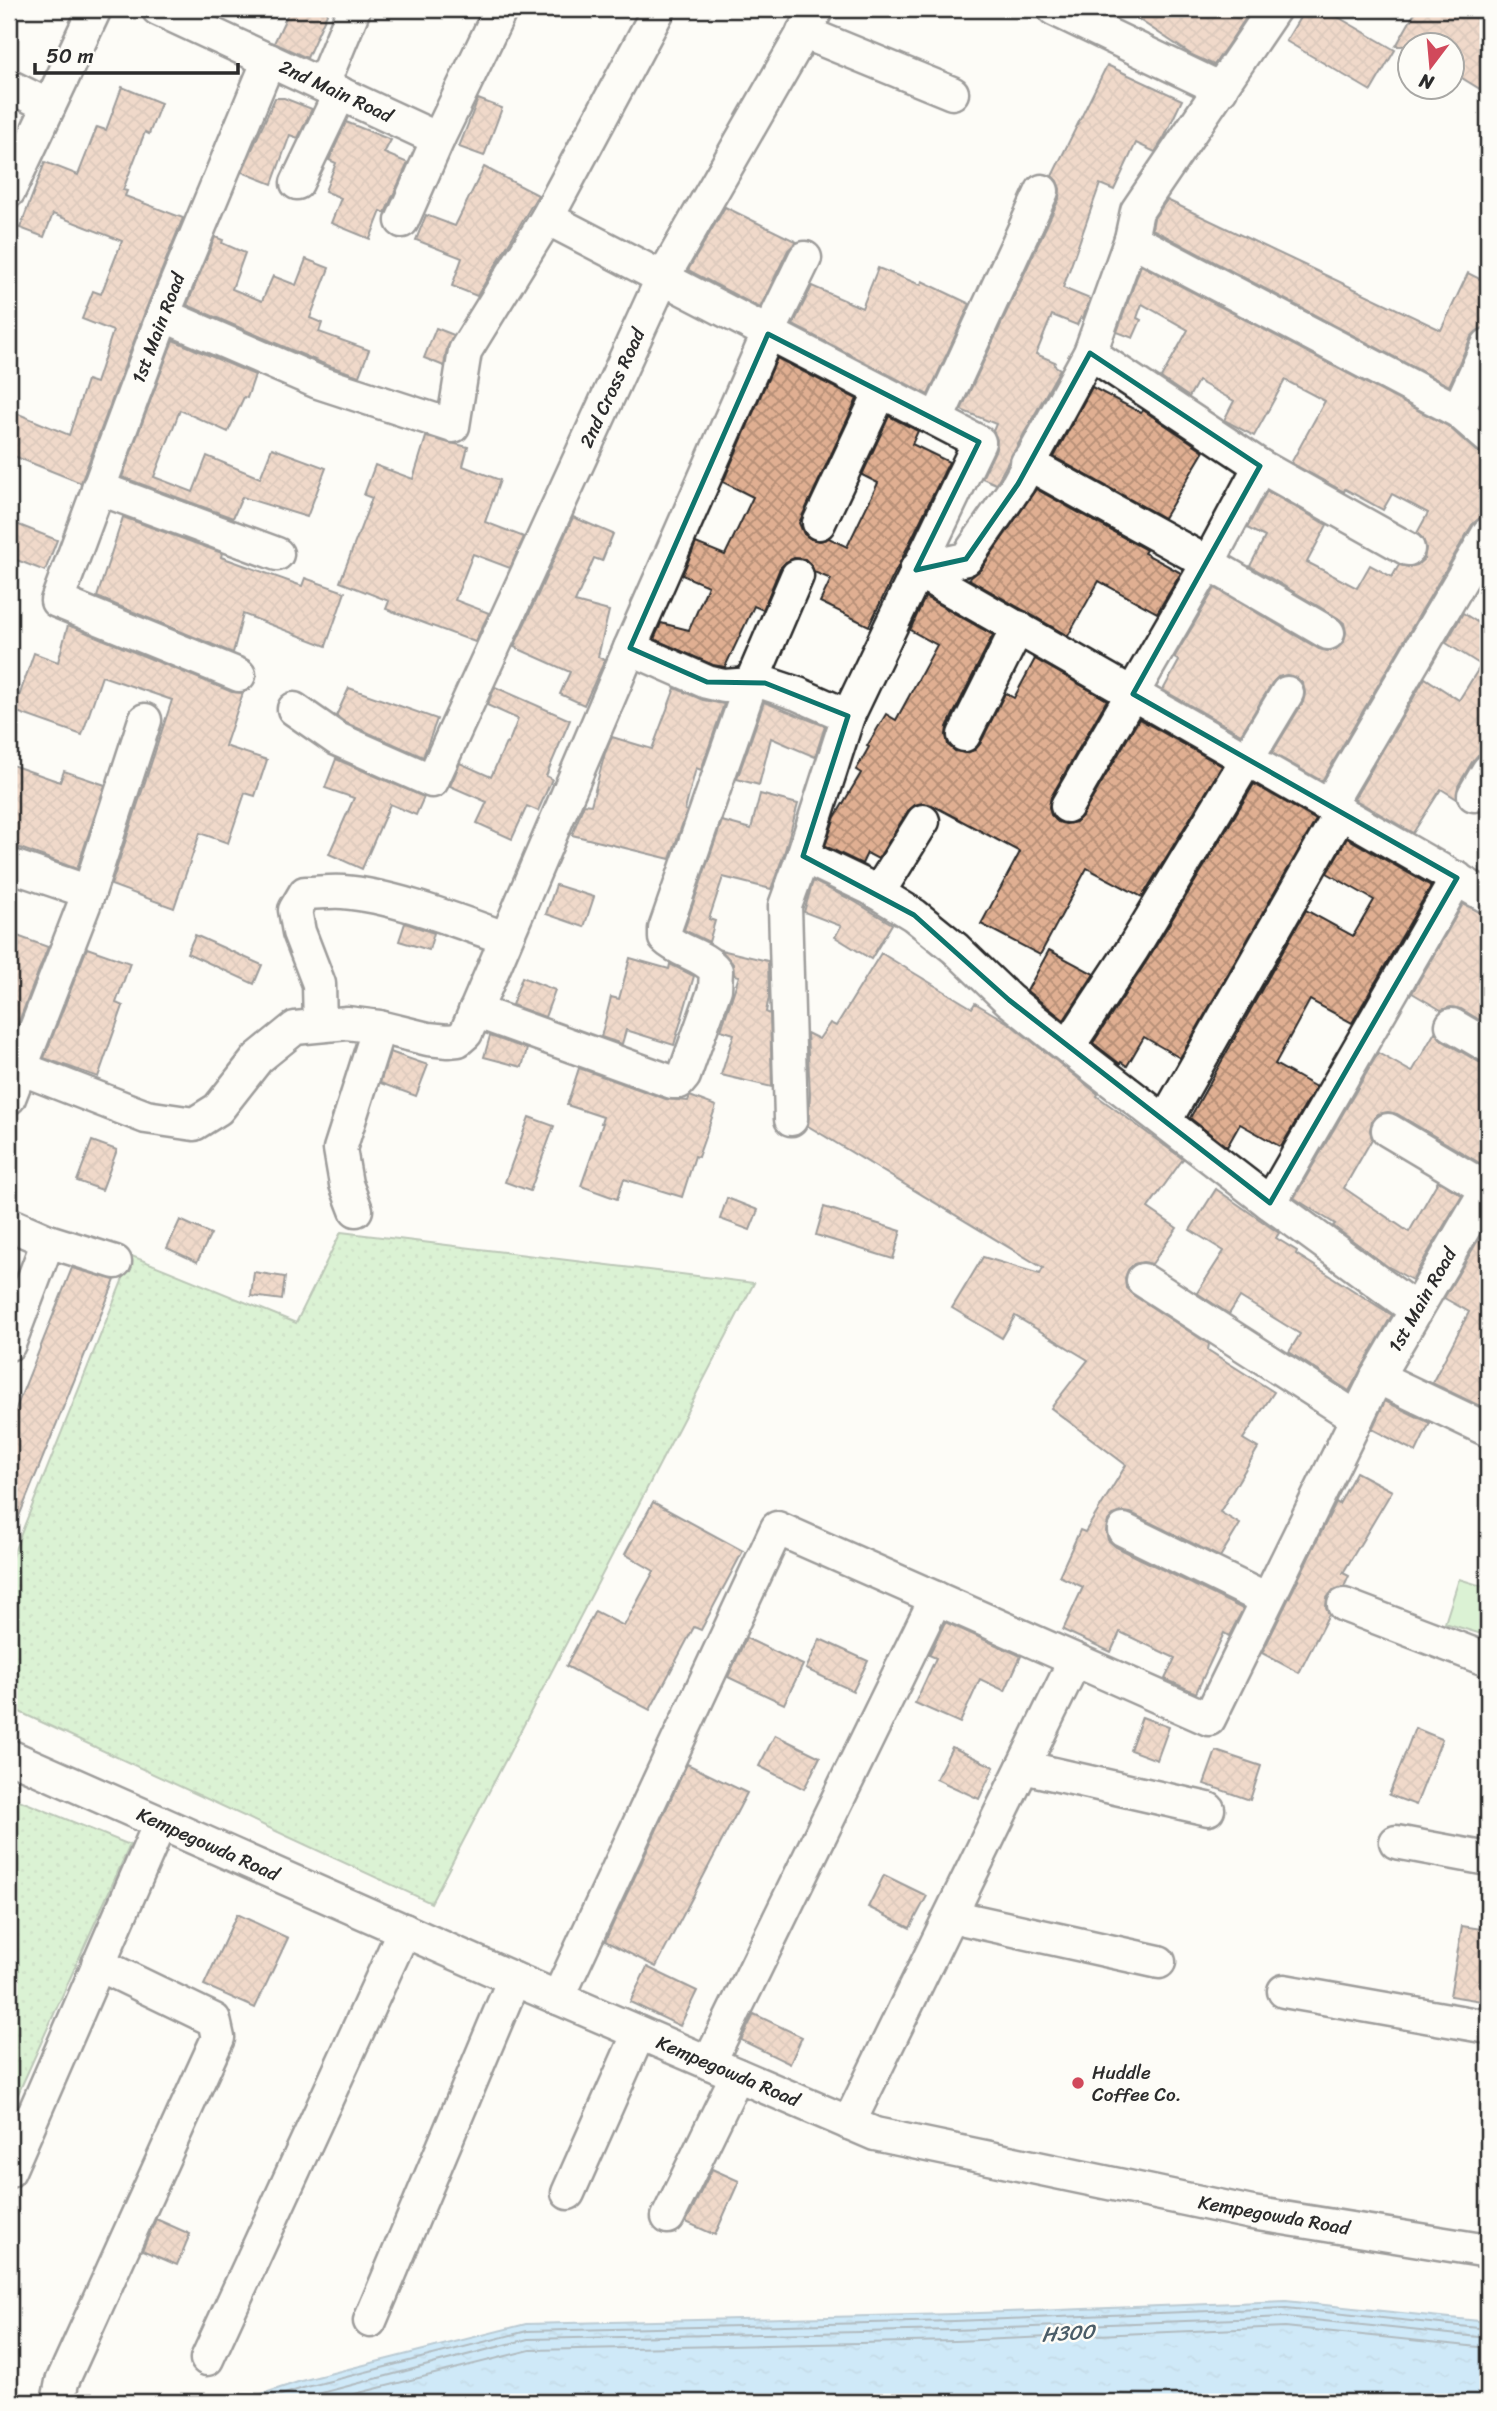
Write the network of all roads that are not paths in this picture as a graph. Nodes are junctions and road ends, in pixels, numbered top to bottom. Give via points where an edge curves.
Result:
1 (95, 9) edge
2 (158, 9) edge
3 (354, 9) edge
4 (501, 9) edge
5 (659, 9) edge
6 (1054, 9) edge
7 (1274, 9) edge
8 (810, 20) edge
9 (269, 60) junction
10 (9, 86) edge
11 (331, 89) junction
12 (1221, 89) junction
13 (952, 93) dead end
14 (49, 106) junction
15 (438, 139) junction
16 (297, 183) dead end
17 (9, 191) edge
18 (1042, 191) dead end
19 (547, 218) junction
20 (402, 221) dead end
21 (1131, 239) junction
22 (805, 258) dead end
23 (662, 279) junction
24 (163, 315) junction
25 (768, 334) junction
26 (1488, 345) edge
27 (1090, 353) junction
28 (881, 391) junction
29 (1458, 411) junction
30 (937, 419) junction
31 (1488, 437) edge
32 (1027, 463) junction
33 (1260, 466) junction
34 (98, 488) junction
35 (819, 523) dead end
36 (1488, 534) edge
37 (1408, 549) dead end
38 (277, 554) dead end
39 (1208, 563) junction
40 (916, 570) junction
41 (797, 576) dead end
42 (1018, 627) junction
43 (1328, 633) dead end
44 (629, 648) junction
45 (239, 676) dead end
46 (751, 683) junction
47 (1287, 693) dead end
48 (1133, 694) junction
49 (294, 709) dead end
50 (848, 716) junction
51 (145, 720) dead end
52 (964, 735) dead end
53 (1247, 758) junction
54 (1067, 806) dead end
55 (1335, 809) junction
56 (923, 821) dead end
57 (803, 856) junction
58 (9, 865) edge
59 (1457, 878) junction
60 (89, 892) junction
61 (878, 893) junction
62 (1488, 897) edge
63 (505, 938) junction
64 (475, 1011) junction
65 (320, 1025) junction
66 (1452, 1025) dead end
67 (379, 1027) junction
68 (1488, 1046) edge
69 (1068, 1047) junction
70 (20, 1068) junction
71 (9, 1098) edge
72 (791, 1119) dead end
73 (1165, 1121) junction
74 (1388, 1130) dead end
75 (1488, 1188) edge
76 (1270, 1203) junction
77 (356, 1210) dead end
78 (9, 1224) edge
79 (48, 1241) junction
80 (115, 1262) dead end
81 (1143, 1280) dead end
82 (1416, 1310) junction
83 (9, 1344) edge
84 (1377, 1377) junction
85 (1357, 1418) junction
86 (1488, 1430) edge
87 (1124, 1530) dead end
88 (936, 1598) junction
89 (1267, 1600) junction
90 (1345, 1605) dead end
91 (1075, 1660) junction
92 (1488, 1660) edge
93 (9, 1756) edge
94 (1023, 1767) junction
95 (1208, 1809) dead end
96 (160, 1823) junction
97 (1396, 1842) dead end
98 (1488, 1859) edge
99 (951, 1916) junction
100 (404, 1930) junction
101 (1159, 1962) dead end
102 (99, 1964) junction
103 (514, 1979) junction
104 (1284, 1991) dead end
105 (558, 1998) junction
106 (1488, 2027) edge
107 (639, 2033) junction
108 (723, 2069) junction
109 (849, 2123) junction
110 (9, 2171) edge
111 (568, 2193) dead end
112 (668, 2217) dead end
113 (1488, 2251) edge
114 (370, 2321) dead end
115 (207, 2359) dead end
116 (58, 2402) edge

1 - 14 street
2 - 9 street, 2nd Main Road
3 - 11 street
4 - 15 street
5 - 19 street
6 - 12 street
7 - 12 street
8 - 13 street
8 - 23 street, 2nd Cross Road
9 - 11 street, 2nd Main Road
9 - 24 street, 1st Main Road
10 - 14 street
11 - 15 street, 2nd Main Road
11 - 16 street
12 - 21 street via 1137,211
14 - 17 street
15 - 20 street
18 - 30 street
19 - 23 street
19 - 24 street via 465,352 453,426 318,382
21 - 27 street
21 - 29 street
22 - 25 street
23 - 25 street
23 - 49 street, 2nd Cross Road via 432,781 337,738
24 - 34 street, 1st Main Road
25 - 28 street
25 - 44 street
26 - 29 street
27 - 32 street
27 - 33 street
28 - 30 street
28 - 35 street
29 - 31 street
30 - 40 street via 979,442
32 - 39 street
32 - 40 street via 1018,484 966,559
33 - 37 street
33 - 39 street
34 - 38 street
34 - 45 street, 1st Main Road via 57,601
36 - 55 street
39 - 43 street
39 - 48 street
40 - 42 street
40 - 50 street
41 - 46 street
42 - 48 street
42 - 52 street
44 - 46 street via 707,682 724,686
44 - 63 street
46 - 50 street via 798,694
46 - 64 street via 665,929 670,944 709,962 716,971 715,989 679,1082
47 - 53 street
48 - 53 street
48 - 54 street
50 - 57 street
51 - 60 street
53 - 55 street
53 - 69 street
55 - 59 street
55 - 73 street
56 - 61 street
57 - 61 street
57 - 72 street via 785,905
58 - 60 street
59 - 62 street
59 - 76 street
60 - 70 street
61 - 69 street via 956,948 1009,1000
63 - 64 street
63 - 65 street via 397,903 343,892 305,893 295,910 319,985
64 - 67 street via 466,1034 458,1040 428,1039
65 - 67 street
65 - 70 street via 295,1028 258,1058 218,1109 194,1124 146,1117
66 - 68 street
67 - 77 street via 340,1149
69 - 73 street
70 - 71 street
73 - 76 street
74 - 75 street
75 - 82 street, 1st Main Road
76 - 82 street
78 - 79 street
79 - 80 street
79 - 83 street
81 - 85 street
82 - 84 street, 1st Main Road
84 - 85 street, 1st Main Road
84 - 86 street
85 - 89 street, 1st Main Road
87 - 89 street
88 - 91 street
88 - 105 street via 777,1528
88 - 108 street
89 - 91 street, 1st Main Road via 1209,1719
90 - 92 street
91 - 94 street
93 - 96 street, Kempegowda Road
94 - 95 street
94 - 99 street
96 - 100 street, Kempegowda Road
96 - 102 street
97 - 98 street
99 - 101 street
99 - 109 street
100 - 103 street, Kempegowda Road
100 - 115 street
102 - 110 street
102 - 116 street via 214,2020 218,2038 62,2382
103 - 105 street, Kempegowda Road
103 - 114 street
104 - 106 street
105 - 107 street, Kempegowda Road
107 - 108 street, Kempegowda Road
107 - 111 street
108 - 109 street, Kempegowda Road
108 - 112 street
109 - 113 street, Kempegowda Road via 875,2134 1252,2213

